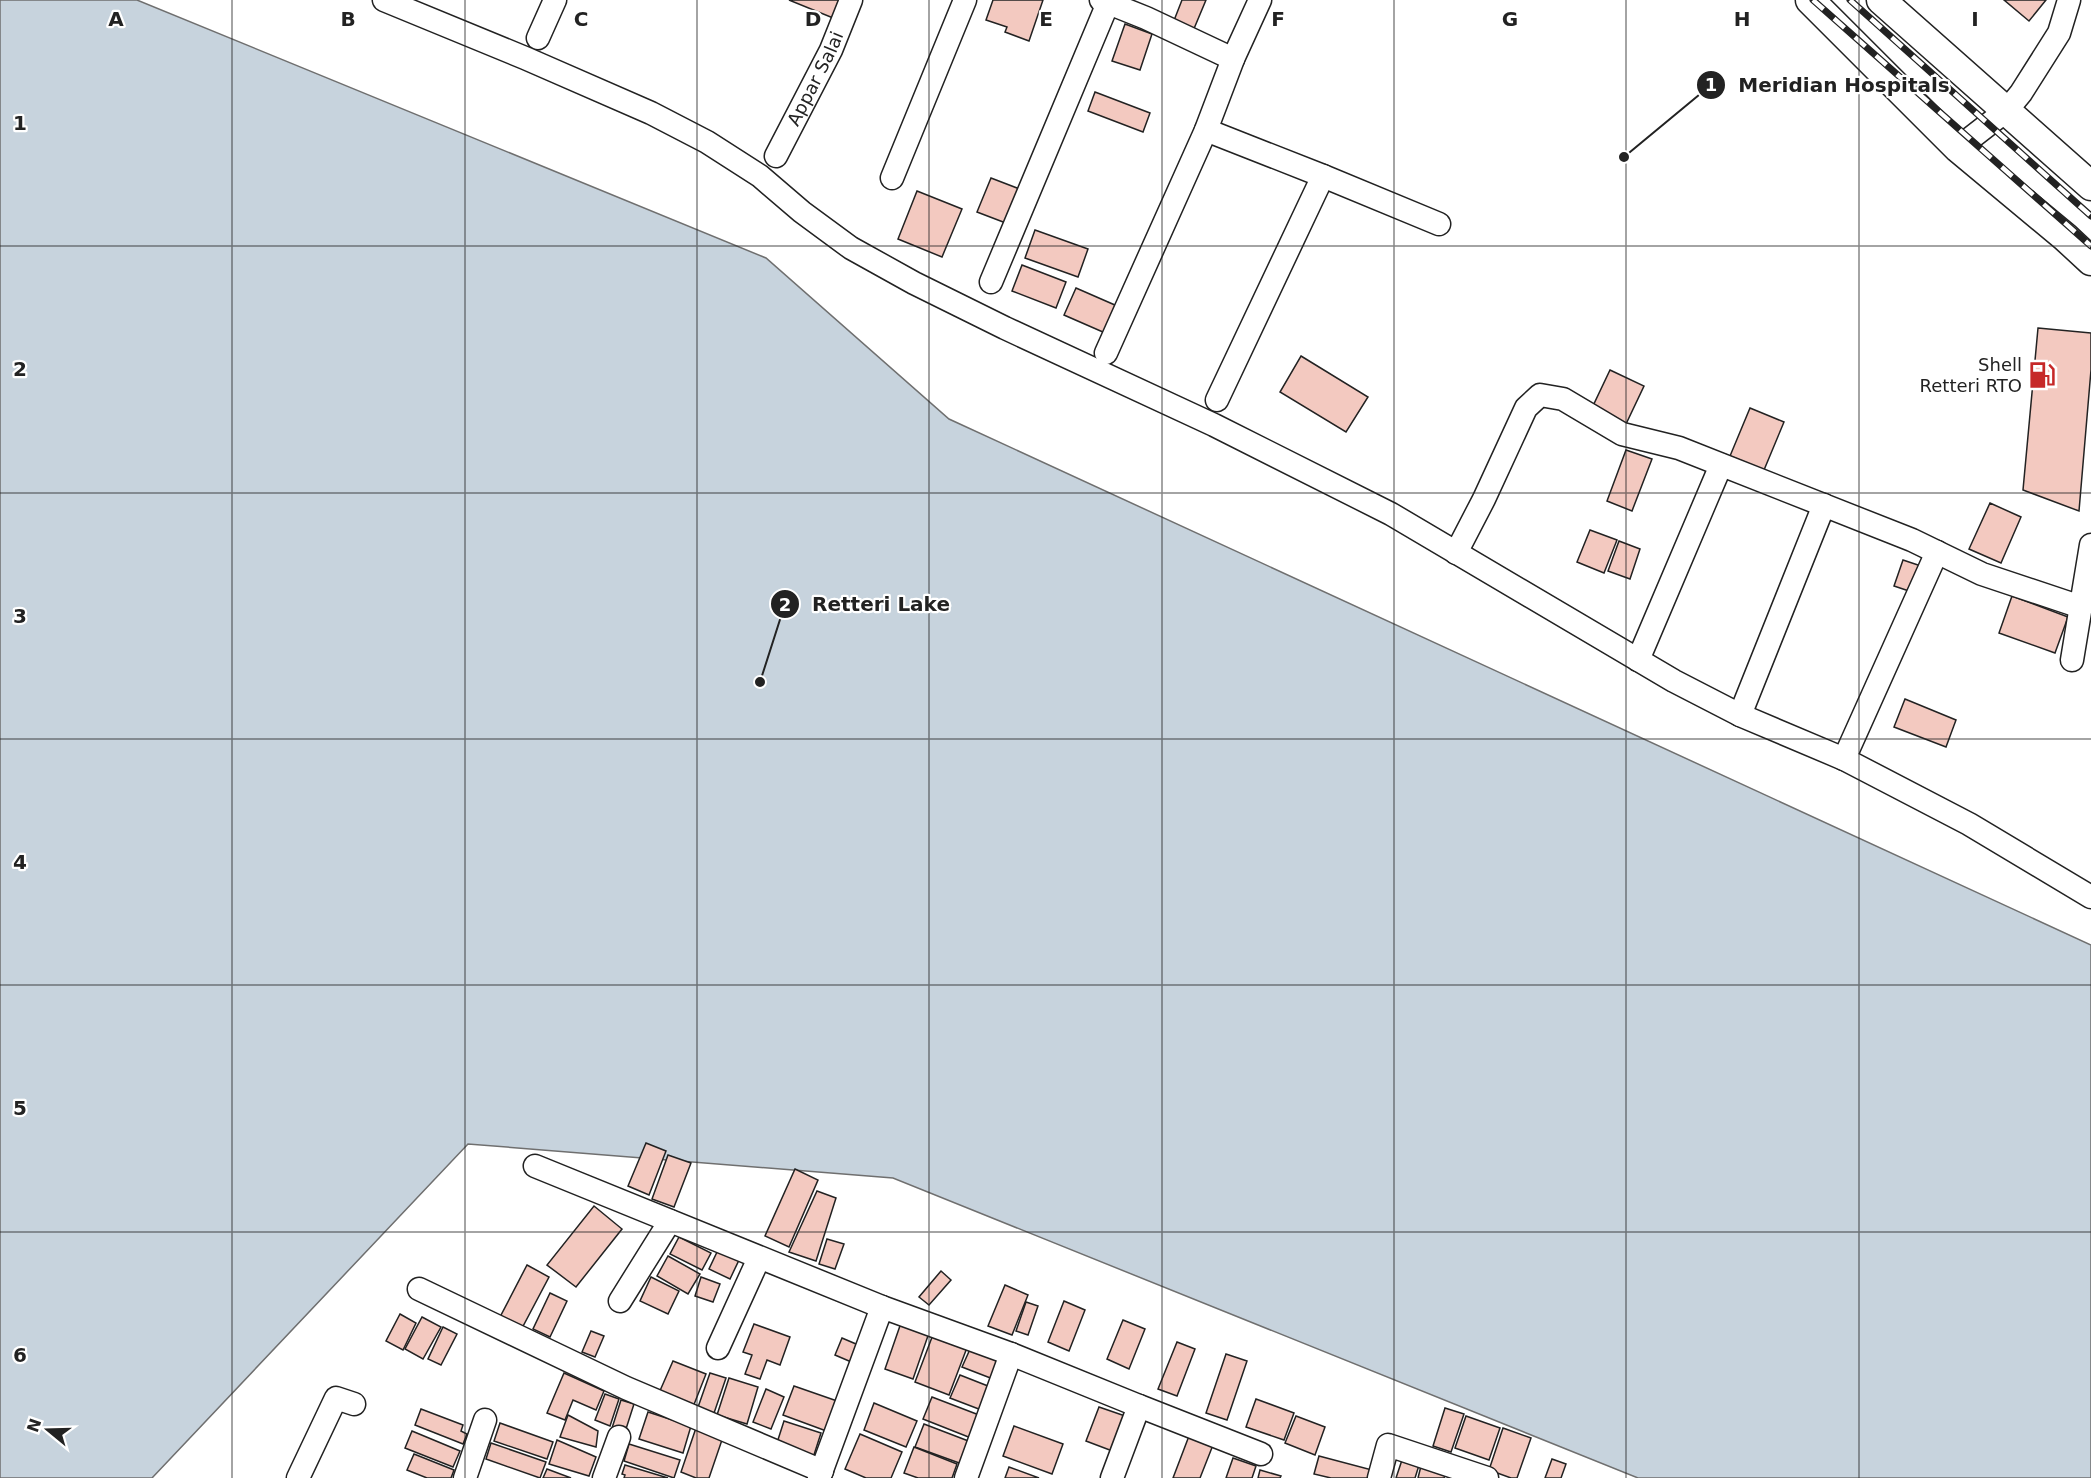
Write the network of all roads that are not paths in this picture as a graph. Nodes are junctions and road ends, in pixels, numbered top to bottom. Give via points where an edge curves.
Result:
1 (384, 0) edge
2 (555, 0) edge
3 (851, 0) edge
4 (965, 0) edge
5 (1260, 0) edge
6 (1810, 0) edge
7 (1881, 0) edge
8 (2069, 0) edge
9 (1105, 1) edge
10 (1149, 9) edge
11 (538, 38) dead end
12 (1233, 59) junction
13 (2007, 111) junction
14 (1206, 130) junction
15 (1959, 148) junction
16 (776, 156) dead end
17 (1323, 176) junction
18 (892, 178) dead end
19 (2091, 186) edge
20 (1439, 224) dead end
21 (2091, 261) edge
22 (991, 282) dead end
23 (1107, 353) dead end
24 (1217, 400) dead end
25 (1721, 465) junction
26 (1824, 505) junction
27 (2091, 545) edge
28 (1937, 552) junction
29 (1456, 553) junction
30 (2081, 607) junction
31 (1638, 660) junction
32 (2072, 660) dead end
33 (1740, 715) junction
34 (1844, 759) junction
35 (2091, 897) edge
36 (535, 1166) dead end
37 (670, 1221) junction
38 (759, 1257) junction
39 (419, 1289) dead end
40 (620, 1301) dead end
41 (882, 1307) junction
42 (718, 1348) dead end
43 (1011, 1354) junction
44 (354, 1404) dead end
45 (1139, 1406) junction
46 (485, 1420) dead end
47 (619, 1437) dead end
48 (1261, 1454) dead end
49 (821, 1474) edge
50 (298, 1478) edge
51 (465, 1478) edge
52 (604, 1478) edge
53 (966, 1478) edge
54 (1112, 1478) edge
55 (1379, 1478) edge
56 (1487, 1478) edge

1 - 29 street via 651,113 707,142 760,177 851,248 914,283 1235,435 1391,514
2 - 11 street
3 - 16 street, Appar Salai via 831,50
4 - 18 street
5 - 12 street
6 - 15 main road
7 - 13 main road
8 - 13 street via 2059,33
9 - 10 street
9 - 22 street
10 - 12 street
12 - 14 street
13 - 15 street
13 - 19 main road
14 - 17 street
14 - 23 street
15 - 21 main road
17 - 20 street
17 - 24 street
25 - 26 street
25 - 29 street via 1679,448 1622,434 1563,399 1540,395 1526,408
25 - 31 street
26 - 28 street
26 - 33 street
27 - 30 street
28 - 30 street via 1982,574
28 - 34 street
29 - 31 street
30 - 32 street
31 - 33 street
33 - 34 street
34 - 35 street via 1969,824
36 - 37 street
37 - 38 street
37 - 40 street
38 - 41 street
38 - 42 street
39 - 49 street via 626,1388
41 - 43 street
41 - 49 street
43 - 45 street
43 - 53 street
44 - 50 street via 336,1398
45 - 48 street
45 - 54 street
46 - 51 street
47 - 52 street
55 - 56 street via 1388,1445

